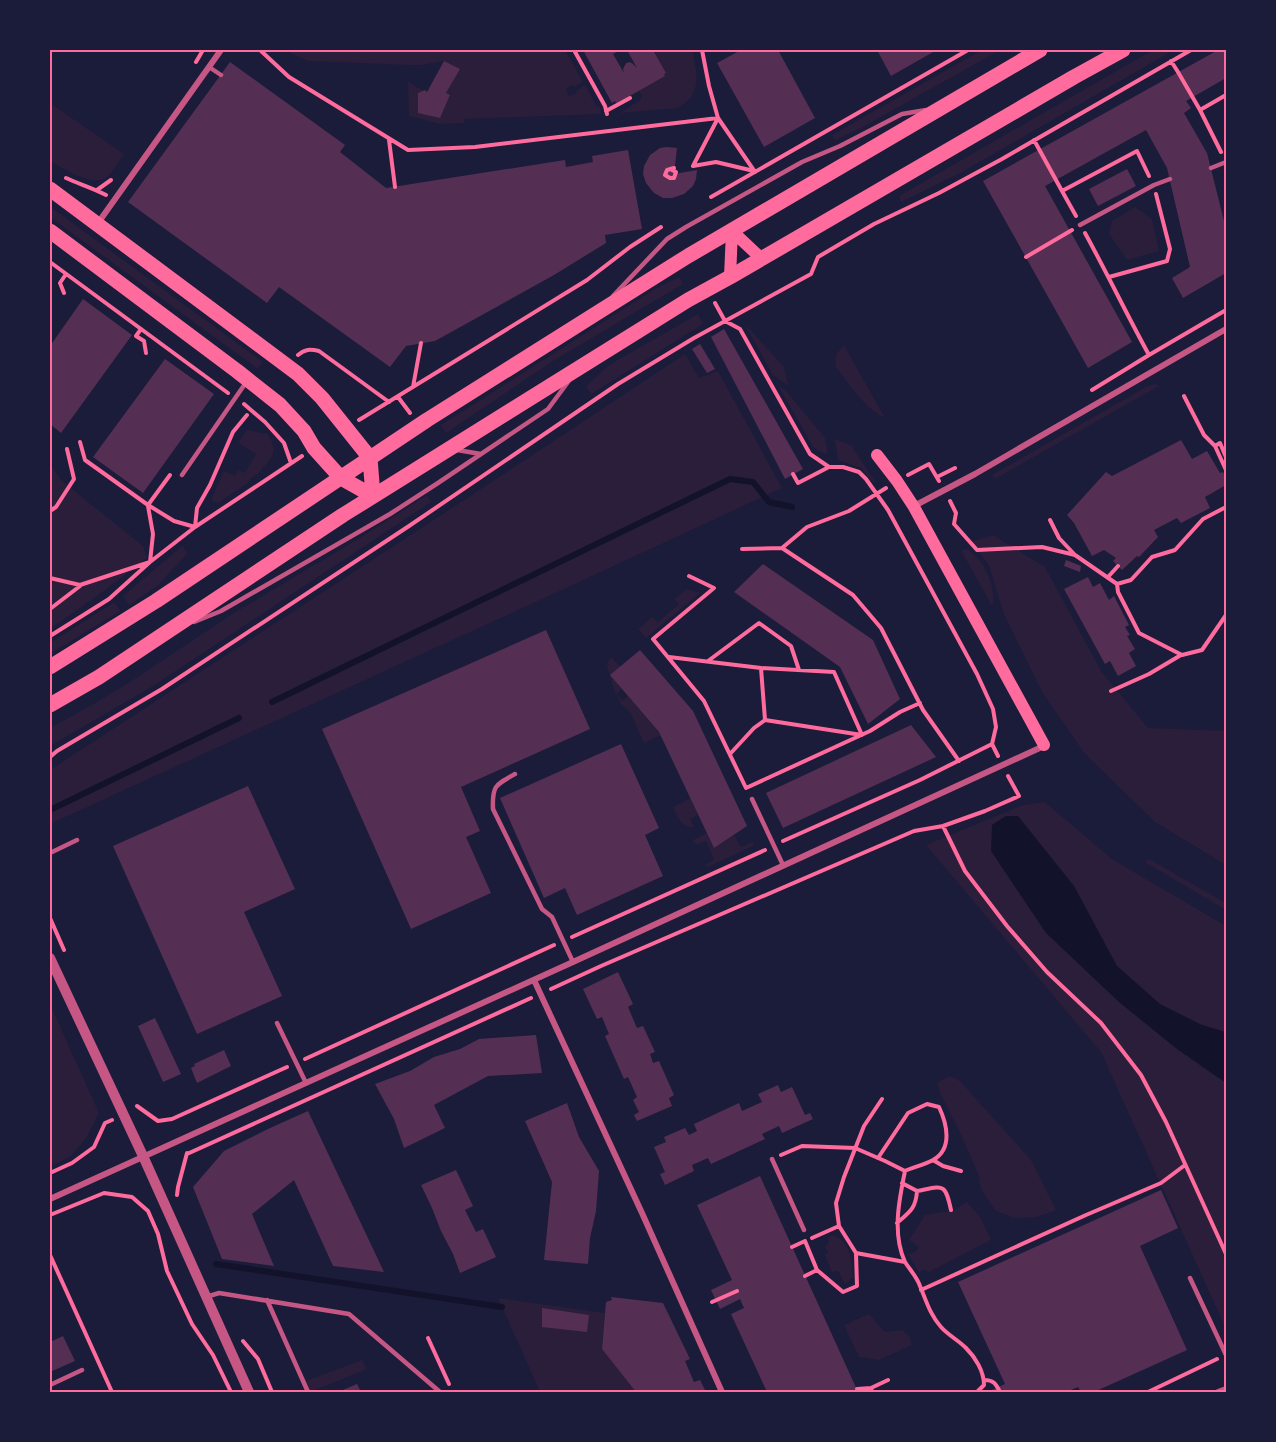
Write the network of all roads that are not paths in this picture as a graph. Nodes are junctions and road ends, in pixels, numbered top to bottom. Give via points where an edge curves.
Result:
1 (221, 50) edge
2 (1040, 50) edge
3 (1111, 51) edge
4 (209, 67) junction
5 (221, 75) dead end
6 (941, 109) junction
7 (1226, 162) edge
8 (1211, 168) dead end
9 (1170, 179) dead end
10 (50, 189) edge
11 (98, 224) junction
12 (1080, 225) road end
13 (50, 231) edge
14 (732, 231) junction
15 (762, 259) junction
16 (730, 278) junction
17 (597, 313) junction
18 (1227, 329) edge
19 (578, 367) junction
20 (249, 380) junction
21 (448, 449) junction
22 (481, 454) junction
23 (877, 455) dead end
24 (370, 458) junction
25 (182, 475) road end
26 (341, 478) junction
27 (373, 496) junction
28 (914, 507) junction
29 (169, 632) junction
30 (50, 667) edge
31 (50, 705) edge
32 (1044, 746) joint
33 (515, 774) dead end
34 (752, 799) dead end
35 (77, 840) dead end
36 (50, 853) edge
37 (783, 866) junction
38 (50, 958) edge
39 (573, 962) junction
40 (534, 980) junction
41 (277, 1023) dead end
42 (306, 1083) junction
43 (143, 1156) junction
44 (772, 1160) road end
45 (50, 1199) edge
46 (804, 1230) dead end
47 (1190, 1278) dead end
48 (206, 1298) junction
49 (267, 1300) junction
50 (1227, 1355) edge
51 (82, 1370) dead end
52 (50, 1385) edge
53 (1227, 1389) edge
54 (249, 1392) edge
55 (308, 1392) edge
56 (440, 1392) edge
57 (722, 1392) edge
58 (1218, 1392) edge

1 - 4 street
2 - 6 main road
3 - 15 main road
4 - 5 lane
4 - 11 street
6 - 14 main road
6 - 17 lane via 902,114 802,162 686,227 667,239
7 - 8 lane
9 - 12 lane
10 - 11 main road
11 - 24 main road via 298,374
13 - 20 main road
14 - 15 main road
14 - 16 main road
14 - 17 main road
15 - 16 main road
16 - 19 main road
17 - 24 main road
18 - 28 street
19 - 21 main road
19 - 22 lane via 548,409
20 - 25 lane
20 - 26 main road via 280,405
21 - 22 lane
21 - 27 main road
22 - 29 lane via 390,514 221,611
23 - 28 main road
24 - 26 main road
24 - 27 main road
26 - 27 main road
26 - 30 main road
27 - 29 main road
28 - 32 main road
29 - 31 main road
32 - 37 street
33 - 39 lane via 494,789 493,809
34 - 37 lane
35 - 36 lane
37 - 39 street
38 - 43 street
39 - 40 street
40 - 42 street
40 - 57 street
41 - 42 lane
42 - 43 street
43 - 45 street
43 - 48 street
44 - 46 lane
47 - 50 lane
48 - 49 lane via 219,1293
48 - 54 street
49 - 55 lane
49 - 56 lane via 349,1314
51 - 52 lane
53 - 58 street

